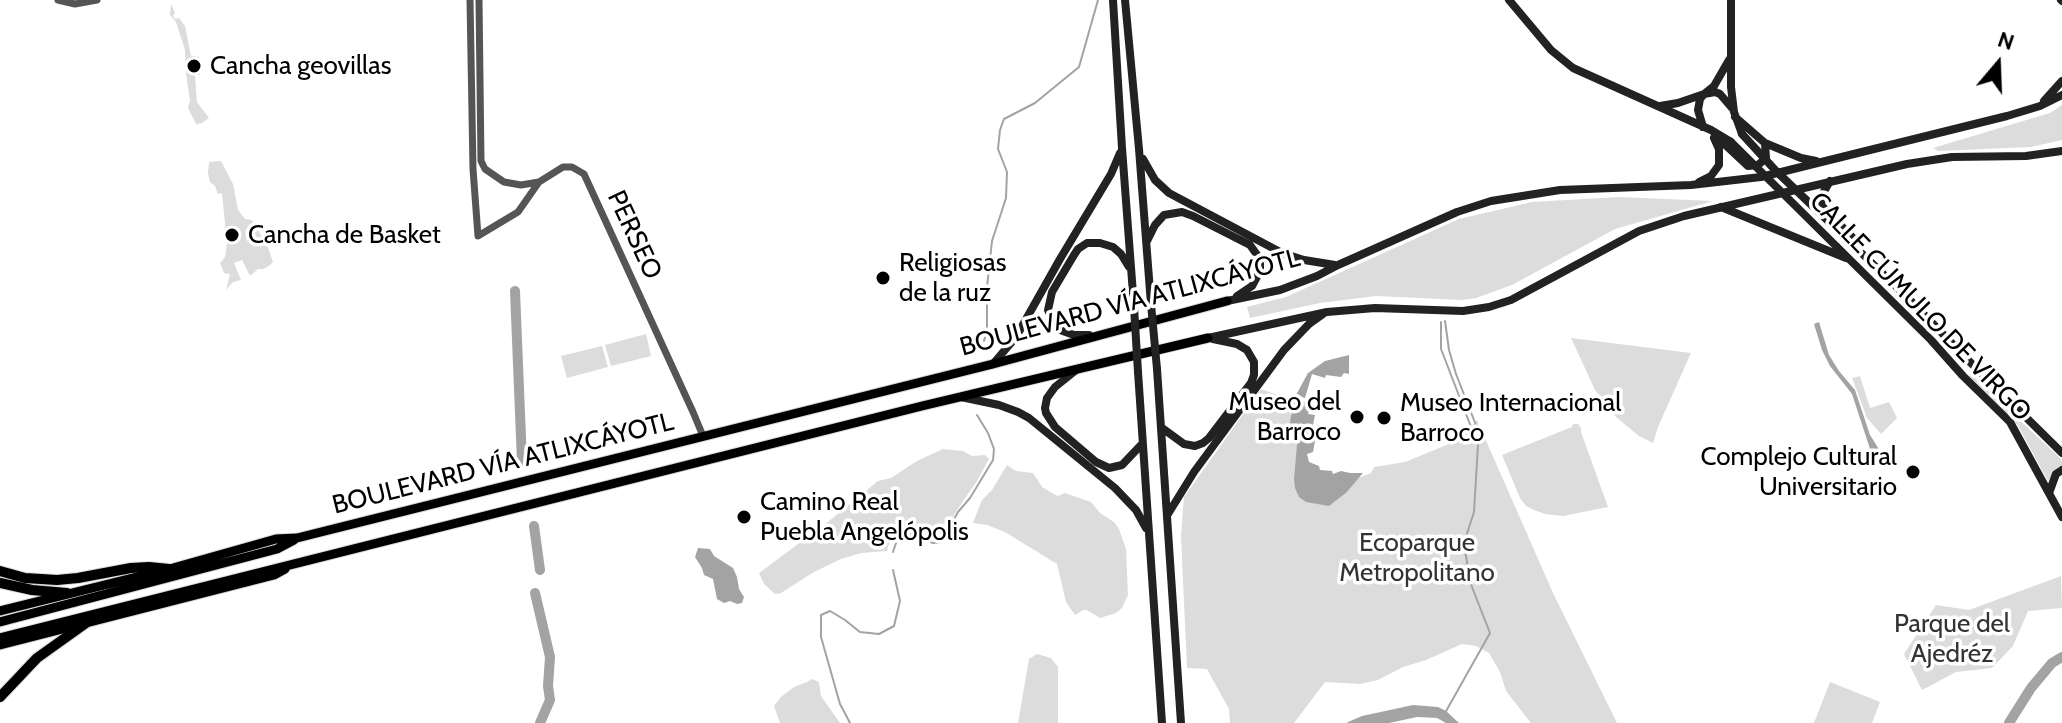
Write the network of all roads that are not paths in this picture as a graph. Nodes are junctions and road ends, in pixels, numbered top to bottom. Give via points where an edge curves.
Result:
1 (58, 0) edge
2 (97, 0) edge
3 (470, 0) edge
4 (479, 0) edge
5 (1113, 0) edge
6 (1125, 0) edge
7 (1509, 0) edge
8 (1731, 0) edge
9 (1731, 55) junction
10 (2062, 81) edge
11 (1704, 94) junction
12 (2062, 95) edge
13 (1660, 106) junction
14 (2040, 106) junction
15 (1735, 114) junction
16 (1707, 128) junction
17 (1765, 143) junction
18 (1122, 148) junction
19 (1139, 149) junction
20 (2062, 151) edge
21 (1821, 162) junction
22 (1830, 181) junction
23 (539, 182) junction
24 (1691, 185) junction
25 (1720, 207) junction
26 (1147, 242) junction
27 (1851, 262) junction
28 (1336, 265) junction
29 (1130, 269) junction
30 (1883, 274) junction
31 (1899, 288) junction
32 (1227, 301) junction
33 (1327, 312) junction
34 (1097, 335) junction
35 (1208, 338) junction
36 (1944, 354) junction
37 (1970, 362) junction
38 (993, 364) junction
39 (1076, 370) junction
40 (1963, 376) junction
41 (1993, 384) junction
42 (960, 397) junction
43 (1162, 428) junction
44 (703, 436) junction
45 (1143, 443) junction
46 (2062, 453) edge
47 (2062, 470) edge
48 (2049, 494) junction
49 (1167, 515) junction
50 (2062, 517) edge
51 (1149, 534) junction
52 (297, 538) junction
53 (294, 563) junction
54 (169, 569) junction
55 (0, 571) edge
56 (0, 583) edge
57 (67, 593) junction
58 (0, 611) edge
59 (0, 622) edge
60 (86, 623) junction
61 (0, 638) edge
62 (0, 645) edge
63 (0, 697) edge
64 (1162, 723) edge
65 (1181, 723) edge

1 - 2 street
3 - 23 street via 478,236 518,212
4 - 23 street via 481,161 504,182
5 - 18 main road
6 - 19 main road
7 - 13 main road via 1573,68
8 - 9 main road
9 - 11 main road via 1721,77
9 - 15 main road
10 - 14 main road
11 - 13 main road
11 - 15 main road via 1720,94
11 - 16 main road via 1699,117
12 - 14 main road, BOULEVARD VÍA ATLIXCÁYOTL
13 - 16 main road
14 - 21 main road, BOULEVARD VÍA ATLIXCÁYOTL
15 - 17 main road
15 - 30 main road, CALLE CÚMULO DE VIRGO, bridge via 1742,134 1776,171
16 - 17 main road via 1748,166 1766,158
16 - 24 main road via 1719,149 1719,165 1706,180
16 - 27 main road, CALLE CÚMULO DE VIRGO, bridge via 1731,142
17 - 21 main road
18 - 29 main road
18 - 38 main road via 1016,337
19 - 26 main road
19 - 28 main road via 1148,170 1169,193 1282,253
20 - 22 main road, BOULEVARD VÍA ATLIXCÁYOTL via 1952,157
21 - 24 main road, BOULEVARD VÍA ATLIXCÁYOTL via 1761,177
22 - 25 main road, BOULEVARD VÍA ATLIXCÁYOTL
22 - 31 main road via 1821,205
23 - 44 street, PERSEO via 563,167 584,174
24 - 28 main road, BOULEVARD VÍA ATLIXCÁYOTL via 1560,190 1502,199 1457,212
25 - 27 main road
25 - 33 main road, BOULEVARD VÍA ATLIXCÁYOTL via 1639,231 1495,305 1463,311
26 - 32 main road via 1164,215 1182,212 1250,245 1260,259 1260,271 1247,290
26 - 43 main road, bridge
27 - 30 main road via 1868,264
27 - 36 main road, CALLE CÚMULO DE VIRGO
28 - 32 main road, BOULEVARD VÍA ATLIXCÁYOTL via 1280,290
29 - 34 main road via 1113,247 1087,243 1052,292 1048,310 1055,326 1074,335
29 - 45 main road, bridge
30 - 31 main road, CALLE CÚMULO DE VIRGO
31 - 37 main road, CALLE CÚMULO DE VIRGO
32 - 34 main road, BOULEVARD VÍA ATLIXCÁYOTL
33 - 35 main road, BOULEVARD VÍA ATLIXCÁYOTL
33 - 49 main road via 1284,350
34 - 38 main road, BOULEVARD VÍA ATLIXCÁYOTL
35 - 39 main road, BOULEVARD VÍA ATLIXCÁYOTL
35 - 43 main road via 1247,350 1254,362 1251,383 1203,443 1184,444
36 - 37 main road via 1961,365
36 - 40 main road, CALLE CÚMULO DE VIRGO
37 - 41 main road, CALLE CÚMULO DE VIRGO
38 - 44 main road, BOULEVARD VÍA ATLIXCÁYOTL
39 - 42 main road, BOULEVARD VÍA ATLIXCÁYOTL
39 - 45 main road via 1047,398 1046,413 1055,427 1109,468 1127,462
40 - 41 main road via 1973,370
40 - 48 main road, CALLE CÚMULO DE VIRGO via 2010,422
41 - 46 main road, CALLE CÚMULO DE VIRGO
42 - 51 main road via 1029,418 1131,503
42 - 53 main road, BOULEVARD VÍA ATLIXCÁYOTL
43 - 49 main road
44 - 52 main road, BOULEVARD VÍA ATLIXCÁYOTL
45 - 51 main road
47 - 48 main road
48 - 50 main road, CALLE CÚMULO DE VIRGO
49 - 65 main road
51 - 64 main road
52 - 54 main road, BOULEVARD VÍA ATLIXCÁYOTL
52 - 59 main road, BOULEVARD VÍA ATLIXCÁYOTL via 277,549
53 - 60 main road, BOULEVARD VÍA ATLIXCÁYOTL via 274,575
53 - 61 main road, BOULEVARD VÍA ATLIXCÁYOTL
54 - 55 highway via 131,568 47,580
54 - 57 main road, BOULEVARD VÍA ATLIXCÁYOTL
56 - 57 highway
57 - 58 main road, BOULEVARD VÍA ATLIXCÁYOTL
60 - 62 main road, BOULEVARD VÍA ATLIXCÁYOTL
60 - 63 highway via 37,658

